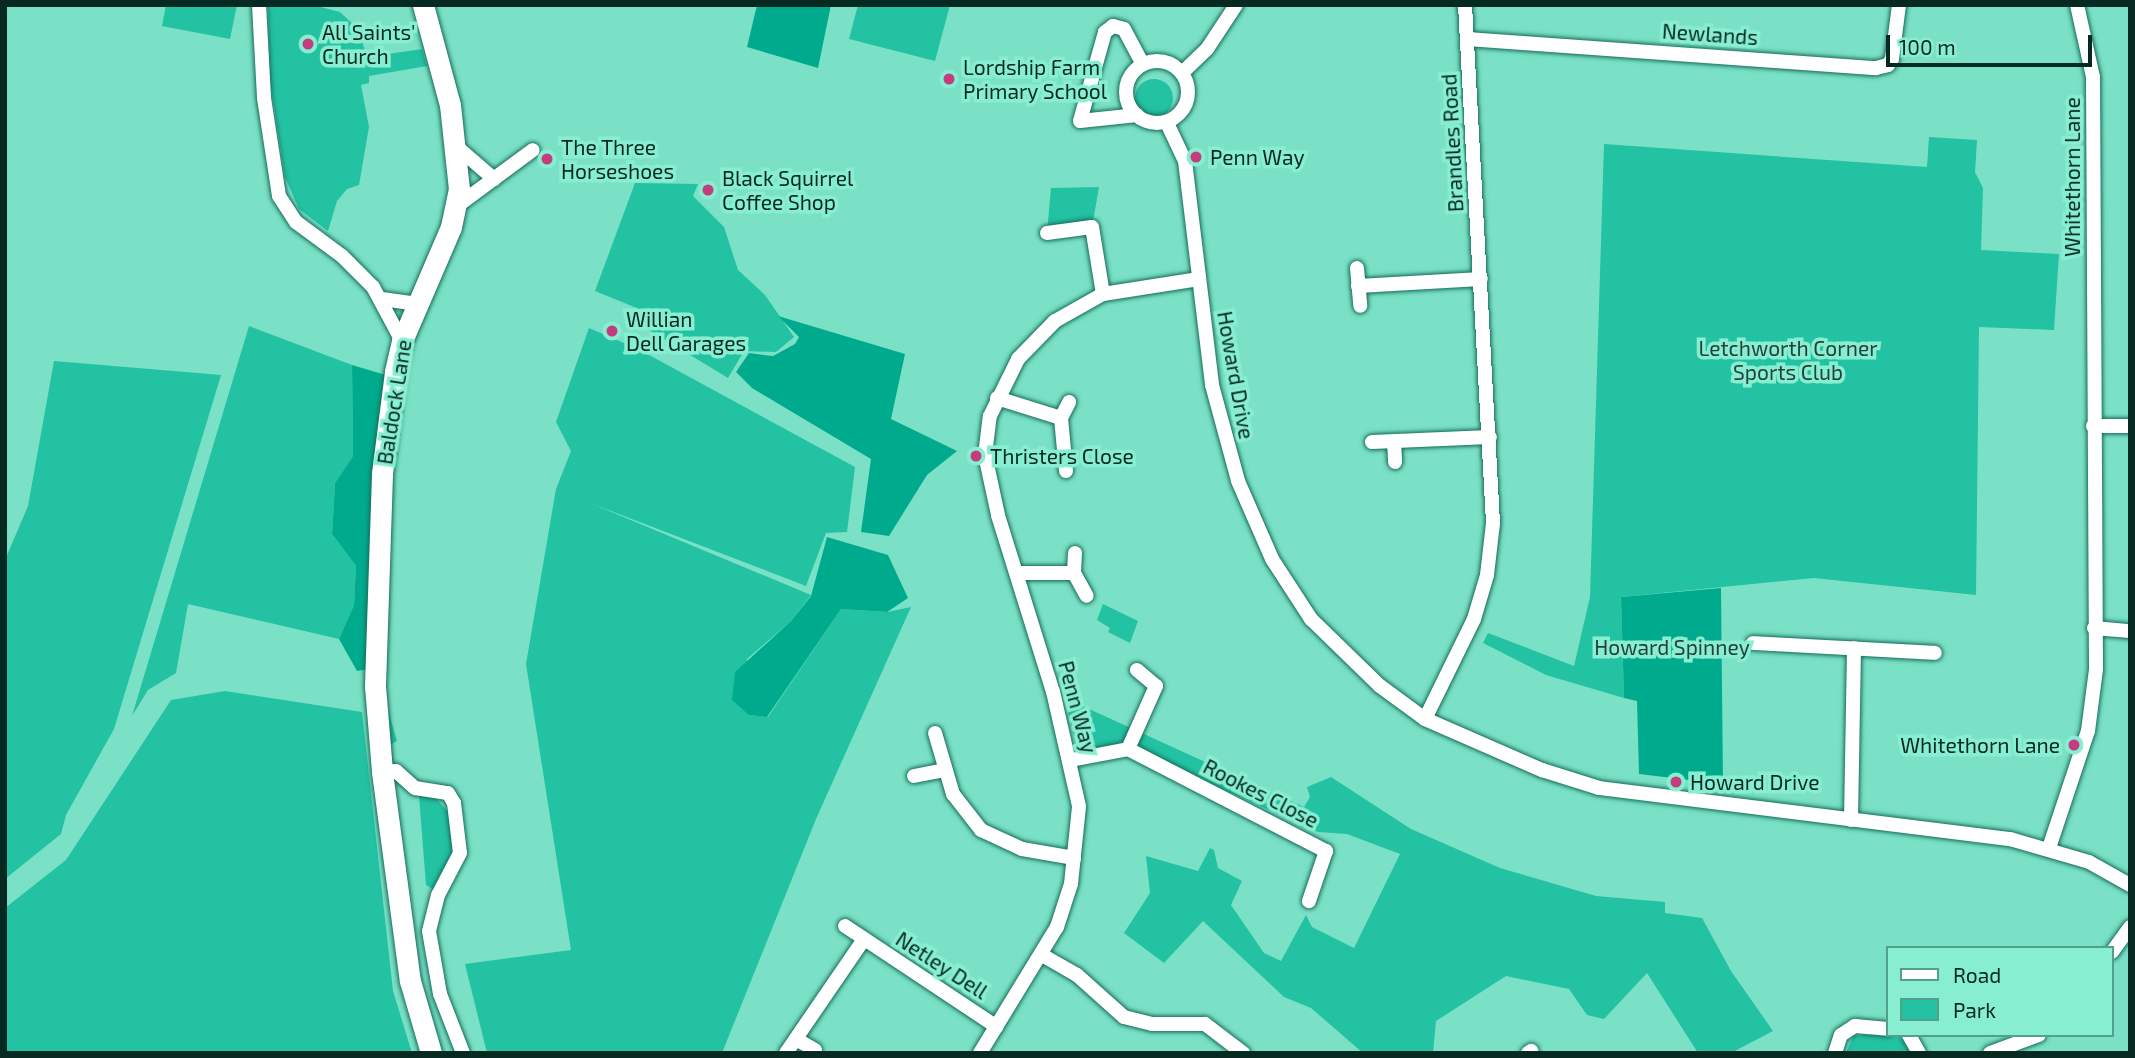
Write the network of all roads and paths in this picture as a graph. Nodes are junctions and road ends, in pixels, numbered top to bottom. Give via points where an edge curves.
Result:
1 (259, 5) edge
2 (423, 5) edge
3 (1236, 5) edge
4 (1465, 5) edge
5 (1899, 5) edge
6 (2077, 5) edge
7 (1467, 39) junction
8 (1143, 64) junction
9 (1182, 73) junction
10 (1137, 115) junction
11 (1167, 123) junction
12 (457, 147) junction
13 (533, 150) dead end
14 (494, 179) junction
15 (457, 206) junction
16 (1047, 233) dead end
17 (1357, 268) dead end
18 (1199, 279) junction
19 (1480, 279) junction
20 (1358, 286) junction
21 (1103, 295) junction
22 (382, 299) junction
23 (418, 304) junction
24 (1360, 306) dead end
25 (402, 341) junction
26 (997, 398) junction
27 (1069, 402) dead end
28 (1061, 418) junction
29 (2093, 426) junction
30 (2130, 426) edge
31 (1490, 437) junction
32 (1394, 441) junction
33 (1372, 442) dead end
34 (1395, 462) dead end
35 (1066, 471) dead end
36 (1075, 553) dead end
37 (1018, 573) junction
38 (1074, 573) junction
39 (1087, 596) dead end
40 (2094, 628) junction
41 (2130, 631) edge
42 (1753, 643) dead end
43 (1854, 648) junction
44 (1936, 653) dead end
45 (1137, 670) dead end
46 (1425, 719) junction
47 (935, 733) dead end
48 (1128, 749) junction
49 (1071, 760) junction
50 (945, 770) junction
51 (382, 772) junction
52 (914, 776) dead end
53 (1851, 820) junction
54 (2049, 848) junction
55 (1074, 858) junction
56 (2130, 885) edge
57 (1309, 901) dead end
58 (845, 926) dead end
59 (2130, 927) edge
60 (864, 939) junction
61 (2114, 949) edge
62 (1042, 955) junction
63 (997, 1027) junction
64 (1886, 1029) edge
65 (1910, 1037) edge
66 (796, 1039) junction
67 (2033, 1043) edge
68 (815, 1050) dead end
69 (431, 1053) edge
70 (463, 1053) edge
71 (786, 1053) edge
72 (980, 1053) edge
73 (1243, 1053) edge
74 (1835, 1053) edge
75 (1919, 1053) edge
76 (1990, 1053) edge

1 - 22 street via 262,79 279,196 296,222 342,256
2 - 12 street, Baldock Lane
3 - 9 street via 1207,49
4 - 7 street, Brandles Road
5 - 7 street, Newlands via 1892,59 1876,68
6 - 29 street, Whitethorn Lane via 2093,77
7 - 19 street, Brandles Road
8 - 9 street via 1165,62
8 - 10 street via 1132,74 1126,93
8 - 10 street via 1124,29 1114,26 1105,32 1080,121
9 - 11 street via 1186,103
10 - 11 street
11 - 18 street, Howard Drive via 1185,160
12 - 14 street
12 - 15 street, Baldock Lane
13 - 14 street
14 - 15 street
15 - 23 street, Baldock Lane
16 - 21 street via 1092,227
17 - 20 street
18 - 21 street, Penn Way
18 - 46 street, Howard Drive via 1220,423 1238,481 1272,559 1311,619
19 - 20 street
19 - 31 street, Brandles Road
20 - 24 street
21 - 26 street, Penn Way via 1055,321 1032,341
22 - 23 street
22 - 25 street
23 - 25 street, Baldock Lane
25 - 51 street, Baldock Lane via 384,450 378,556 376,687
26 - 28 street
26 - 37 street, Penn Way via 985,455 998,515
27 - 28 street
28 - 35 street
29 - 30 street
29 - 40 street, Whitethorn Lane
31 - 32 street
31 - 46 street, Brandles Road via 1493,523 1487,575 1466,640
32 - 33 street
32 - 34 street
36 - 38 street
37 - 38 street
37 - 49 street, Penn Way
38 - 39 street
40 - 41 street
40 - 54 street, Whitethorn Lane via 2095,698
42 - 43 street
43 - 44 street
43 - 53 street
45 - 48 street via 1156,687
46 - 53 street, Howard Drive via 1542,770 1599,788
47 - 50 street
48 - 49 street
48 - 57 street, Rookes Close via 1326,850
49 - 55 street, Penn Way via 1079,806
50 - 52 street
50 - 55 street via 953,794 981,830 1022,849
51 - 69 street, Baldock Lane via 410,981
51 - 70 street via 396,771 415,788 448,793 454,803 460,853 438,895 429,931 440,994
53 - 54 street, Howard Drive via 1976,834
54 - 56 street, Howard Drive via 2089,862
55 - 62 street, Penn Way via 1064,906
58 - 60 street, Netley Dell
59 - 61 street
60 - 63 street, Netley Dell
60 - 66 street, Netley Dell
62 - 63 street, Penn Way
62 - 73 street via 1077,975 1124,1017 1152,1024 1205,1024
63 - 72 street, Penn Way
64 - 74 street via 1855,1026 1841,1035
65 - 75 street
66 - 68 street
66 - 71 street, Netley Dell
67 - 76 street

